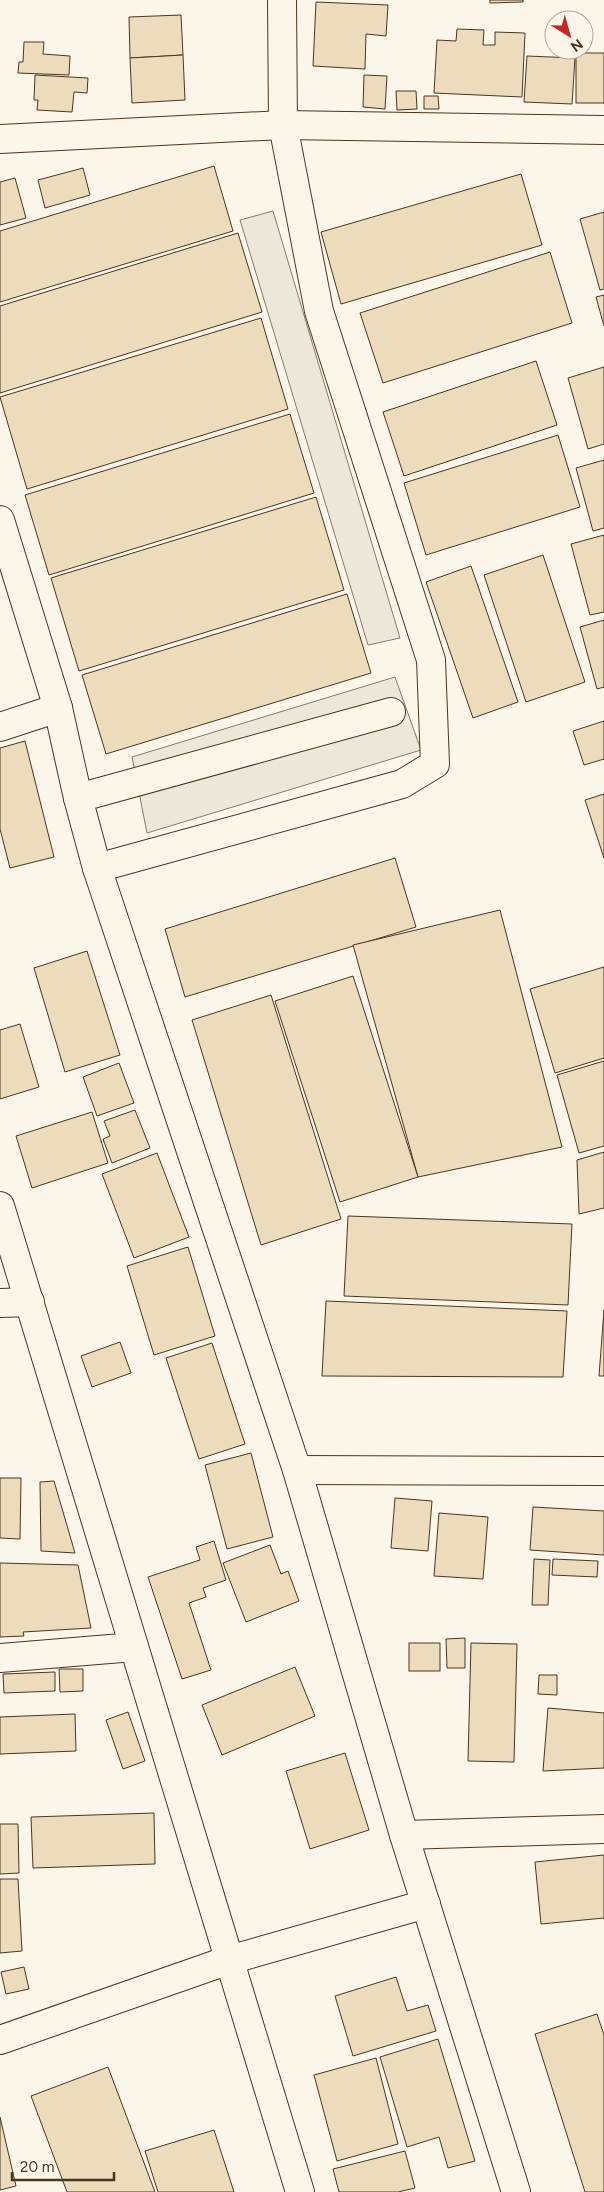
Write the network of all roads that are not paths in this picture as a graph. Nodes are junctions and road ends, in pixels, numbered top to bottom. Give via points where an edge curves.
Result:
1 (282, 0) edge
2 (283, 125) junction
3 (604, 130) edge
4 (0, 139) edge
5 (0, 520) edge
6 (58, 708) junction
7 (391, 712) dead end
8 (0, 727) edge
9 (78, 798) junction
10 (97, 868) junction
11 (0, 1206) edge
12 (30, 1302) junction
13 (0, 1303) edge
14 (297, 1470) junction
15 (604, 1471) edge
16 (134, 1647) junction
17 (0, 1658) edge
18 (604, 1829) edge
19 (404, 1835) junction
20 (426, 1904) junction
21 (229, 1960) junction
22 (0, 2040) edge
23 (300, 2192) edge
24 (516, 2192) edge

1 - 2 street
2 - 3 street
2 - 4 street
2 - 10 street via 318,311 431,660 435,764 402,784
5 - 6 street
6 - 8 street
6 - 9 street
7 - 9 street
9 - 10 street
10 - 14 street
11 - 12 street
12 - 13 street
12 - 16 street
14 - 15 street
14 - 19 street
16 - 17 street
16 - 21 street
18 - 19 street
19 - 20 street
20 - 21 street
20 - 24 street
21 - 22 street
21 - 23 street

